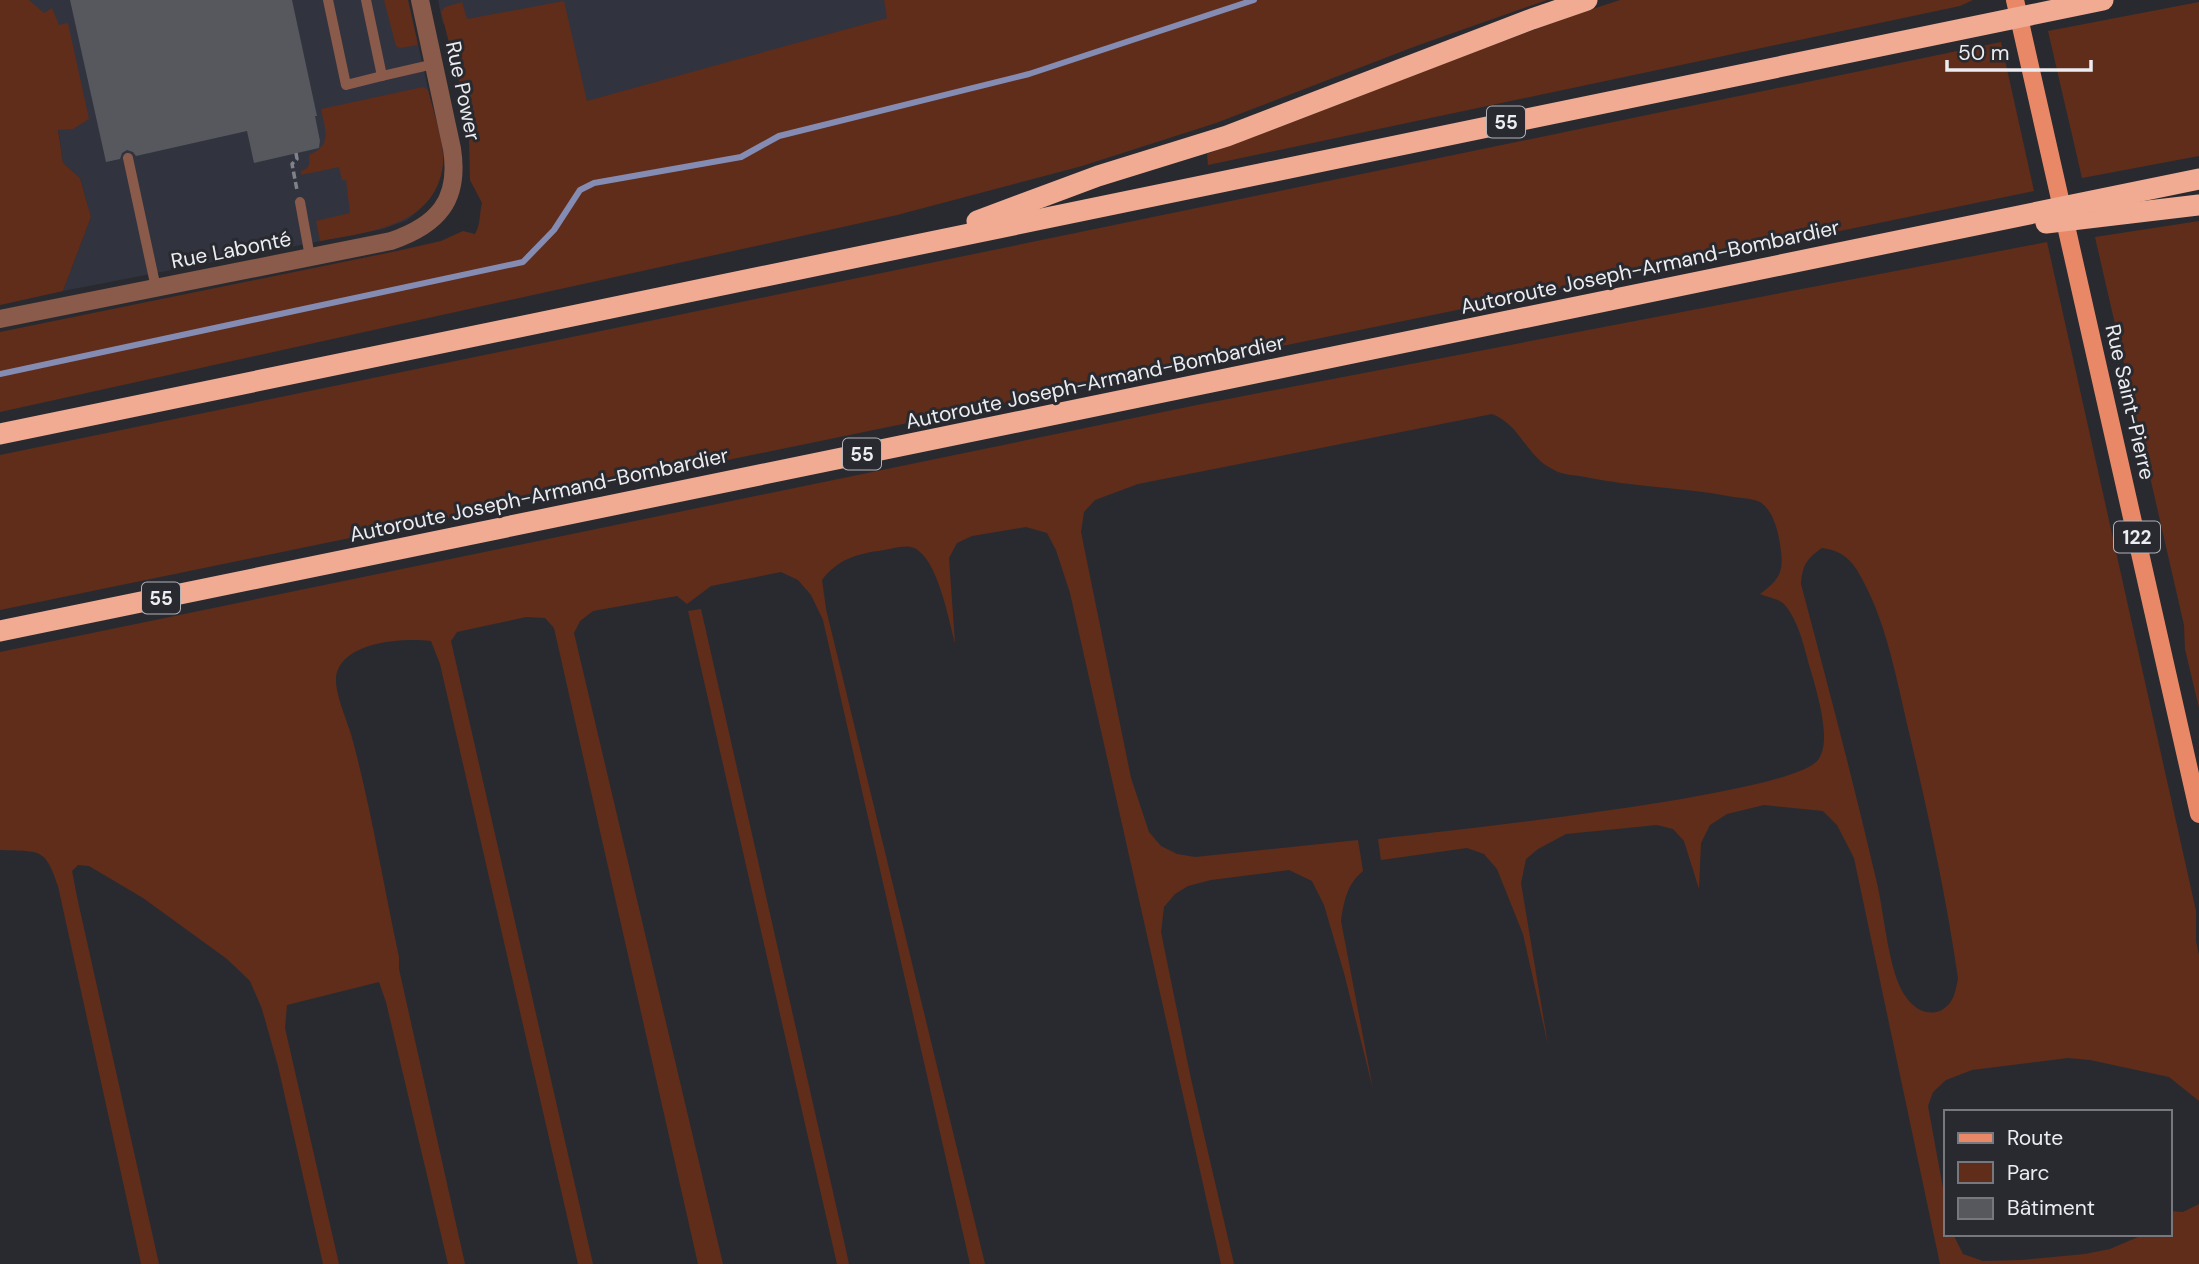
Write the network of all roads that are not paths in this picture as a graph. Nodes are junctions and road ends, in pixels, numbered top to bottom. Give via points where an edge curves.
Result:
1 (328, 0) edge
2 (366, 0) edge
3 (1587, 0) edge
4 (2015, 0) edge
5 (2103, 0) edge
6 (423, 1) edge
7 (434, 64) junction
8 (382, 76) junction
9 (128, 158) dead end
10 (2199, 178) edge
11 (451, 191) joint
12 (300, 202) dead end
13 (2199, 205) edge
14 (1905, 239) junction
15 (909, 245) junction
16 (310, 257) junction
17 (156, 288) junction
18 (0, 319) edge
19 (0, 434) edge
20 (0, 631) edge
21 (2199, 814) edge

1 - 8 lane via 346,85
2 - 8 lane
3 - 15 highway via 1252,127
4 - 21 main road, Rue Saint-Pierre / 122
5 - 15 highway, 55
6 - 7 street, Rue Power
7 - 8 lane
7 - 11 street, Rue Power via 454,161
9 - 17 lane
10 - 14 highway, Autoroute Joseph-Armand-Bombardier / 55
11 - 16 street, Rue Labonté via 443,208 414,232
12 - 16 lane
13 - 14 highway
14 - 20 highway, Autoroute Joseph-Armand-Bombardier / 55
15 - 19 highway, 55
16 - 17 street, Rue Labonté
17 - 18 street, Rue Labonté

